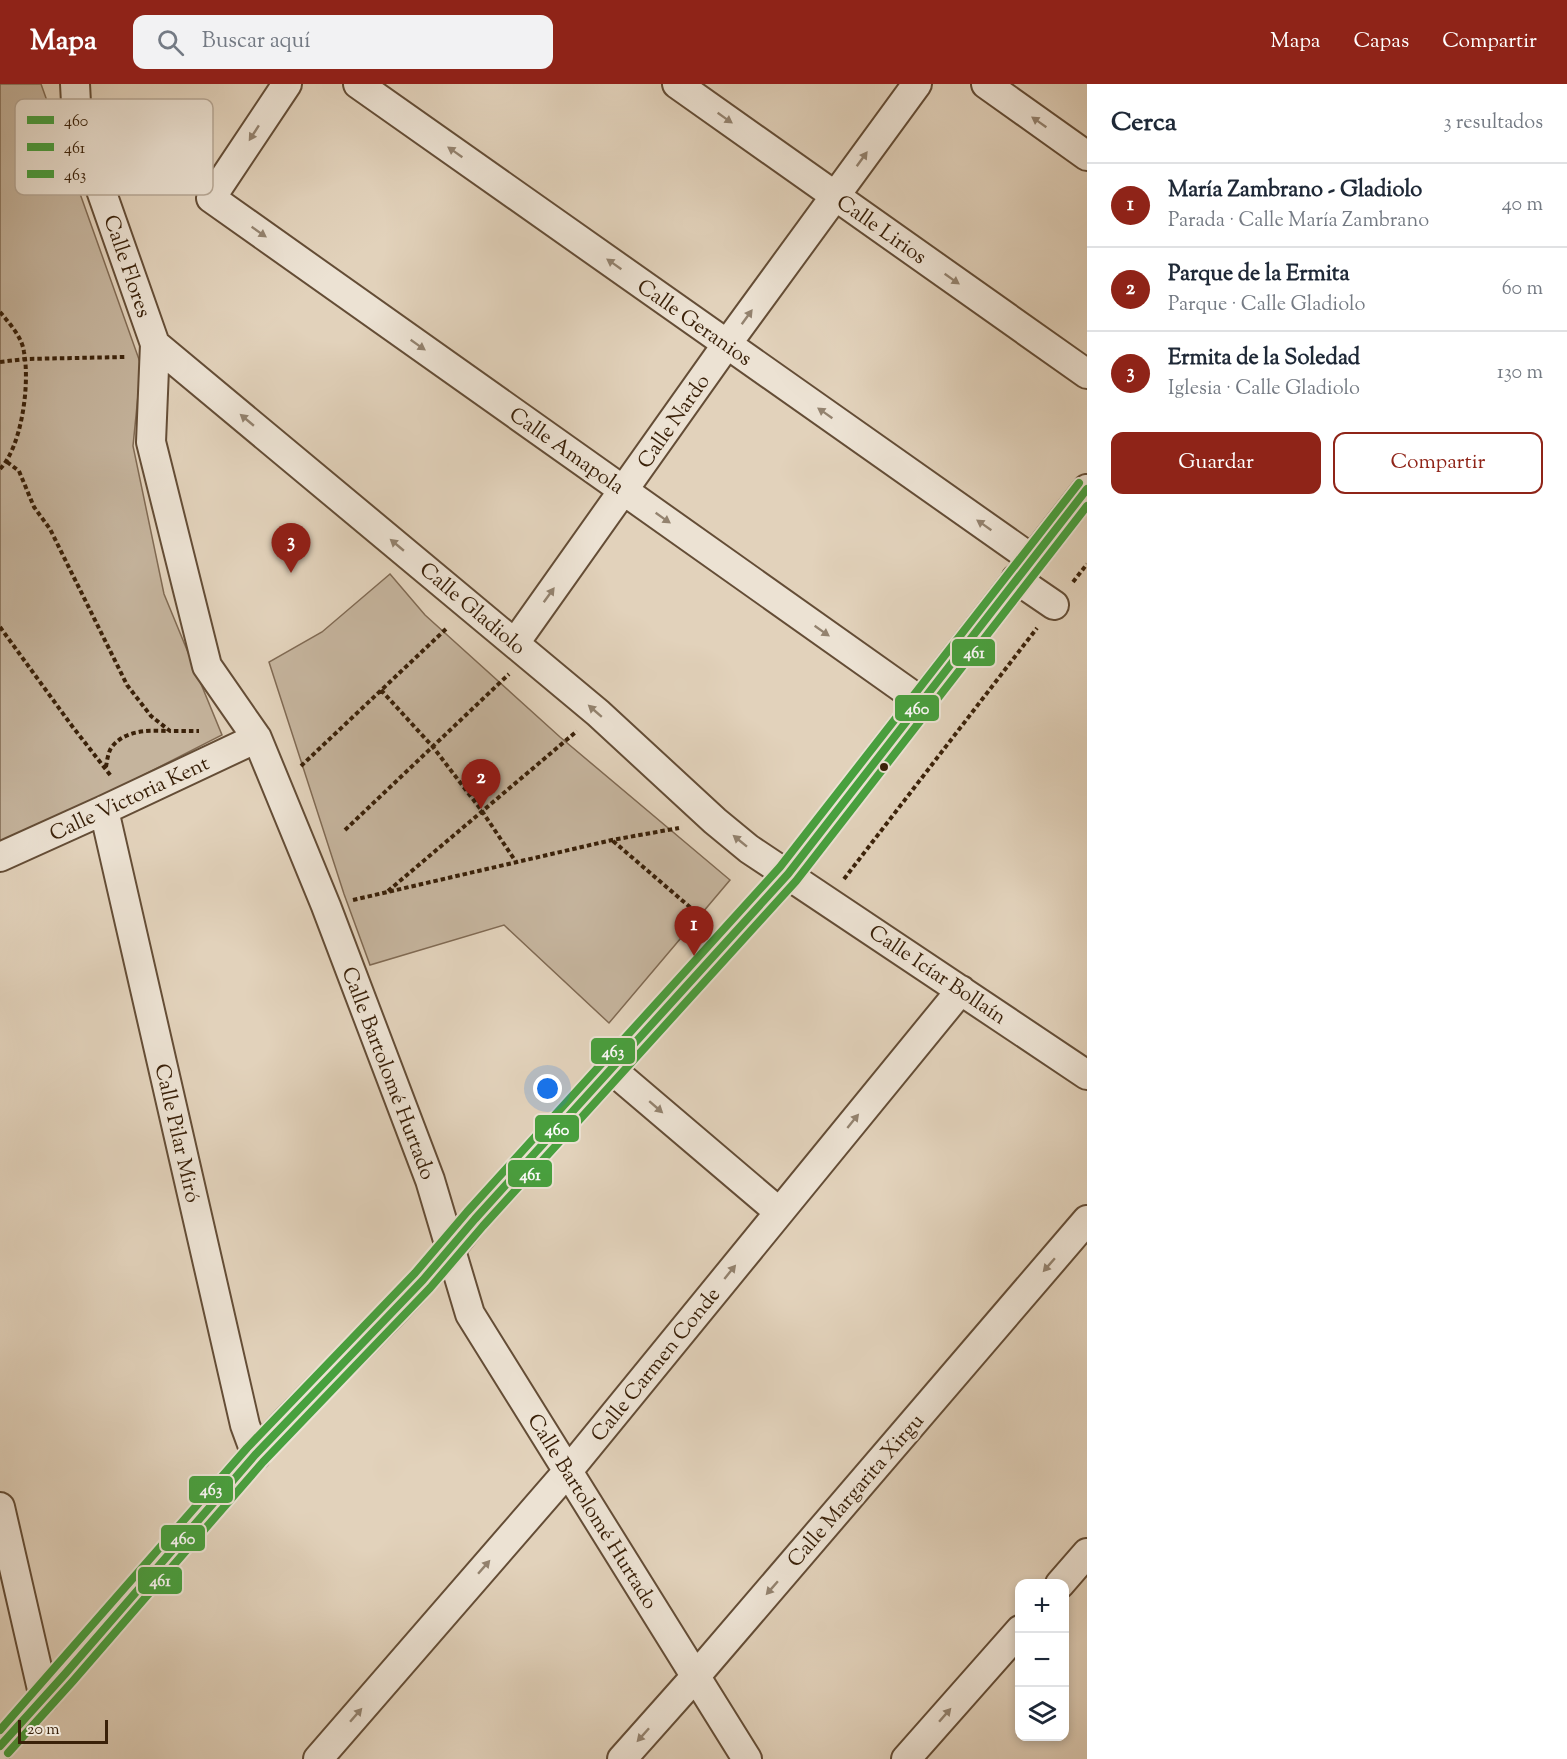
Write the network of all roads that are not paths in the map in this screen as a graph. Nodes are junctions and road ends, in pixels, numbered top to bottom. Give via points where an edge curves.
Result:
1 (63, 84) edge
2 (75, 84) edge
3 (286, 84) edge
4 (358, 84) edge
5 (677, 84) edge
6 (917, 84) edge
7 (986, 84) edge
8 (69, 99) edge
9 (76, 99) edge
10 (1087, 156) edge
11 (102, 195) edge
12 (836, 196) junction
13 (728, 344) junction
14 (155, 350) junction
15 (1087, 374) edge
16 (624, 490) junction
17 (1082, 505) edge
18 (1024, 569) junction
19 (1054, 605) dead end
20 (522, 649) junction
21 (922, 702) junction
22 (257, 738) junction
23 (115, 805) junction
24 (0, 857) edge
25 (788, 874) junction
26 (961, 990) junction
27 (611, 1069) junction
28 (1087, 1075) edge
29 (778, 1212) junction
30 (1087, 1220) edge
31 (451, 1250) junction
32 (256, 1455) junction
33 (568, 1471) junction
34 (0, 1507) edge
35 (1087, 1553) edge
36 (1064, 1579) edge
37 (1017, 1633) edge
38 (696, 1677) junction
39 (44, 1698) junction
40 (0, 1746) edge
41 (318, 1759) edge
42 (622, 1759) edge
43 (747, 1759) edge
44 (906, 1759) edge

1 - 8 street
2 - 9 street, Calle Flores
3 -> 16 street, Calle Amapola via 212,198
13 -> 4 street, Calle Geranios
5 -> 12 street, Calle Lirios
12 -> 6 street, Calle Nardo
10 -> 7 street
11 - 14 street, Calle Flores
13 -> 12 street, Calle Nardo
12 -> 15 street, Calle Lirios
13 - 16 street, Calle Nardo
18 -> 13 street, Calle Geranios
20 -> 14 street, Calle Gladiolo
14 - 22 street, Calle Bartolomé Hurtado via 151,442 207,666
20 -> 16 street, Calle Nardo
16 -> 21 street, Calle Amapola
17 - 18 street
18 - 19 street, Calle Geranios
18 - 21 street
25 -> 20 street, Calle Gladiolo via 715,821
21 - 25 street
22 - 23 street, Calle Victoria Kent
22 - 31 street, Calle Bartolomé Hurtado via 326,906 430,1180
23 - 24 street, Calle Victoria Kent
23 - 32 street, Calle Pilar Miró via 245,1425
25 - 26 street, Calle Icíar Bollaín
25 - 27 street
26 - 28 street, Calle Icíar Bollaín
29 -> 26 street, Calle Carmen Conde
27 -> 29 street
27 - 31 street
33 -> 29 street, Calle Carmen Conde
30 -> 38 street, Calle Margarita Xirgu
31 - 32 street
31 - 33 street, Calle Bartolomé Hurtado via 470,1314
32 - 39 street
33 - 38 street, Calle Bartolomé Hurtado
41 -> 33 street, Calle Carmen Conde
34 - 39 street
35 - 36 street
44 -> 37 street
38 -> 42 street, Calle Margarita Xirgu
38 - 43 street, Calle Bartolomé Hurtado
39 - 40 street

